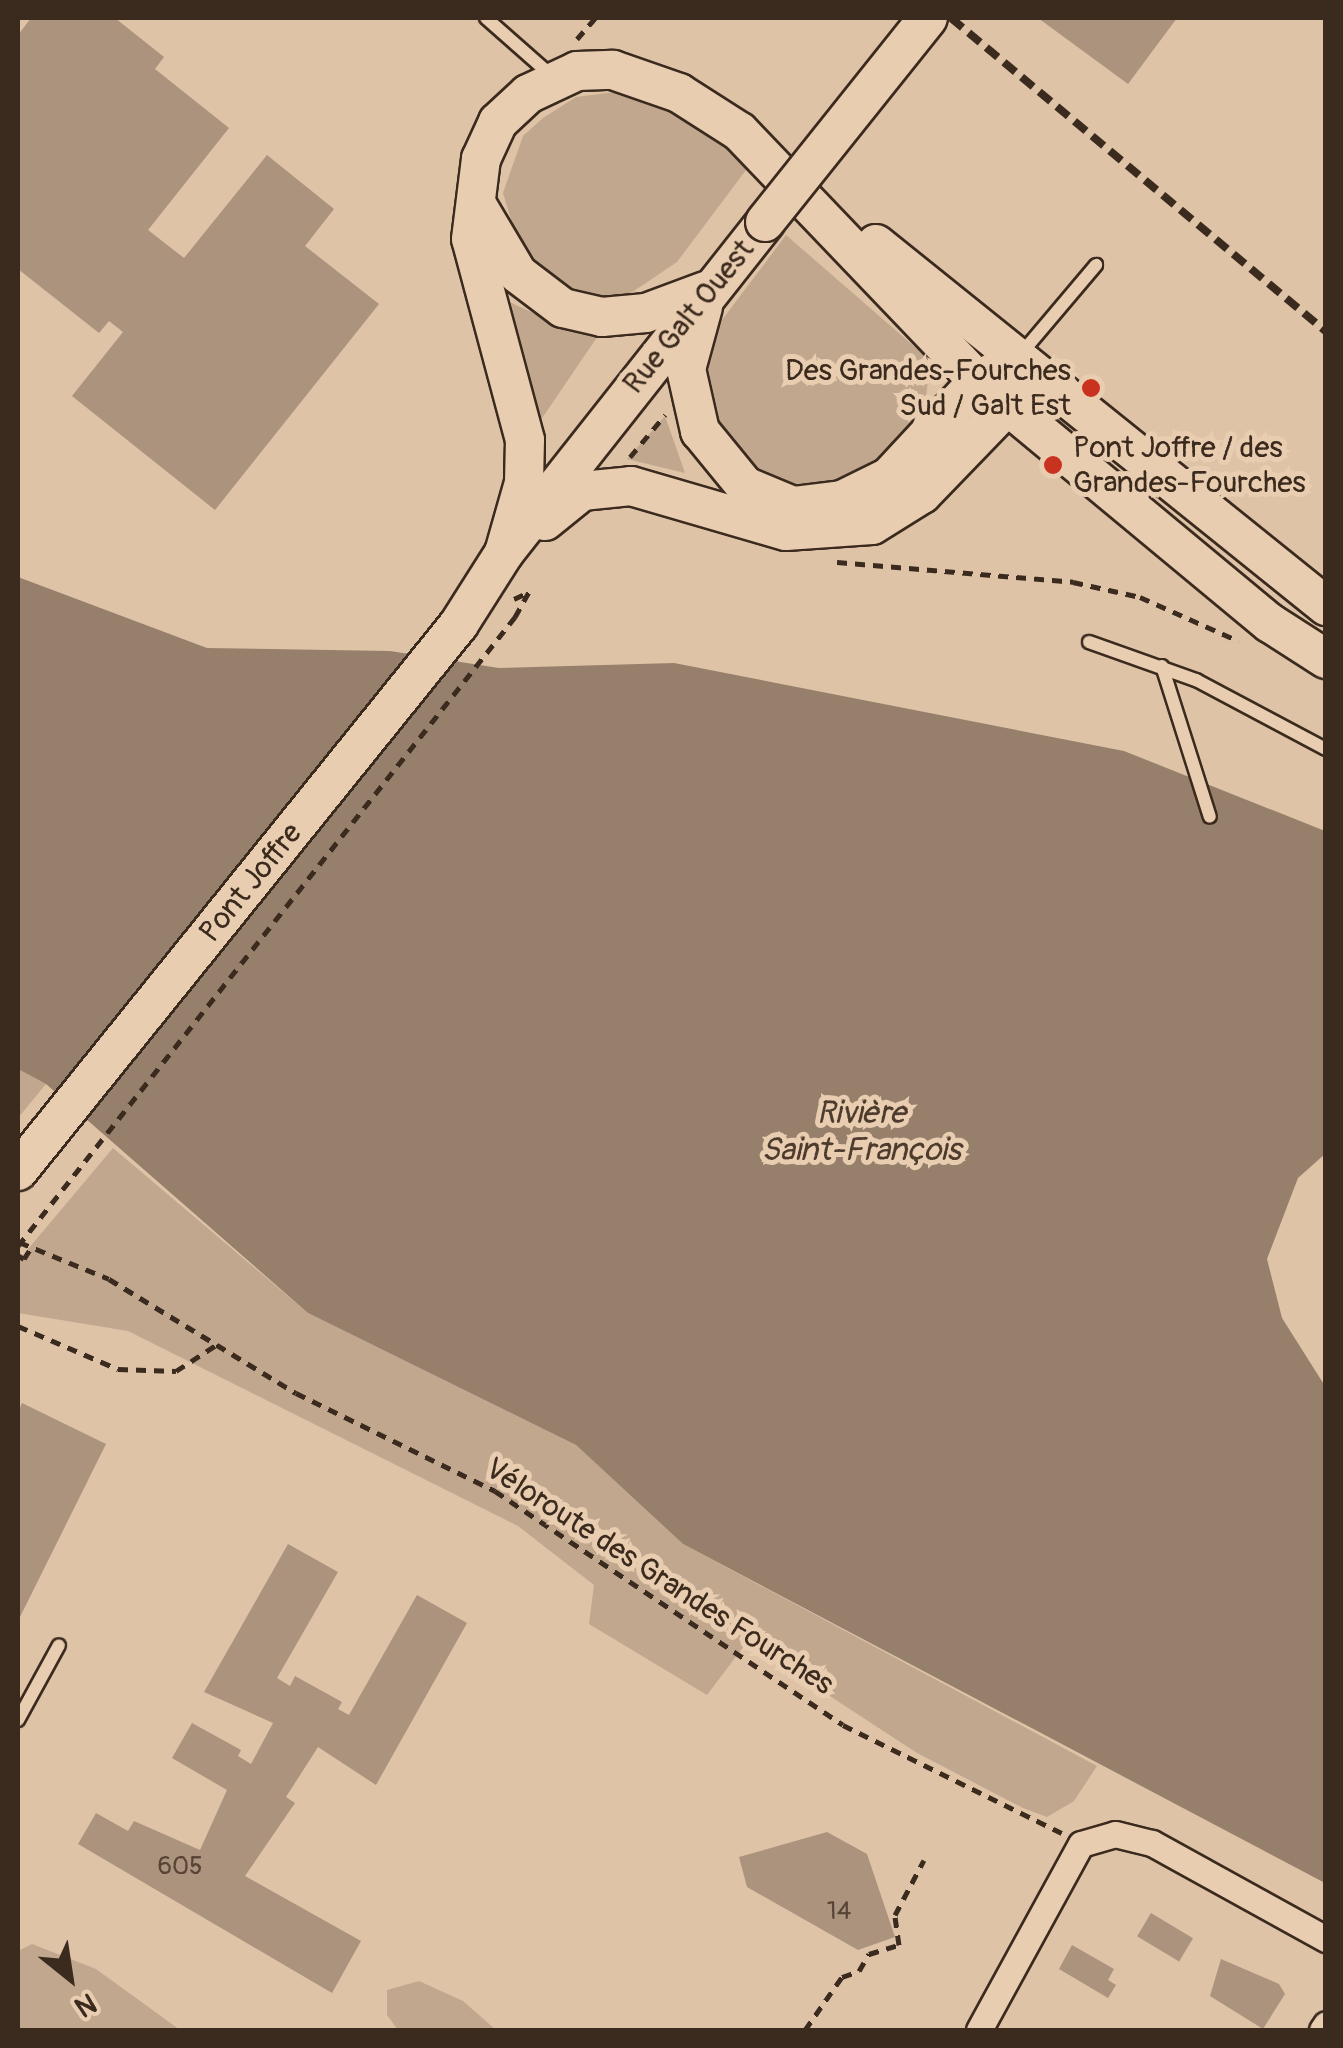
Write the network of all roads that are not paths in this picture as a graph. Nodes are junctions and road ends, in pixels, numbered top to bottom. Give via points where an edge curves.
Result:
1 (486, 18) edge
2 (928, 18) edge
3 (554, 78) junction
4 (780, 169) junction
5 (474, 198) junction
6 (1096, 265) dead end
7 (708, 290) junction
8 (1018, 358) junction
9 (978, 381) junction
10 (1007, 406) junction
11 (504, 553) junction
12 (1326, 606) edge
13 (460, 624) joint
14 (1088, 642) dead end
15 (1326, 659) edge
16 (1162, 666) junction
17 (1326, 749) edge
18 (1210, 818) dead end
19 (18, 1171) edge
20 (60, 1645) dead end
21 (18, 1720) edge
22 (1326, 1939) edge
23 (979, 2030) edge

1 - 3 lane
2 - 7 main road, Rue Galt Ouest, bridge
3 - 4 main road via 586,70 648,79 711,110
3 - 5 main road via 498,122 480,159
4 - 8 main road
4 - 9 main road
5 - 7 main road via 518,274 563,308 602,317 646,313
5 - 11 main road via 471,238 525,440 524,483
6 - 8 lane
7 - 9 main road via 686,369 690,406 724,466 768,499 817,505 866,491 914,454
7 - 11 main road, Rue Galt Ouest
8 - 9 main road
8 - 10 main road
8 - 12 main road
9 - 10 main road
10 - 11 main road via 922,494 872,525 786,532 660,492 606,486 582,491
10 - 15 main road via 1270,623
11 - 13 main road, Rue Galt Ouest
13 - 19 main road, Pont Joffre
14 - 16 lane
16 - 17 lane
16 - 18 lane
20 - 21 lane
22 - 23 street via 1152,1844 1115,1834 1081,1844

